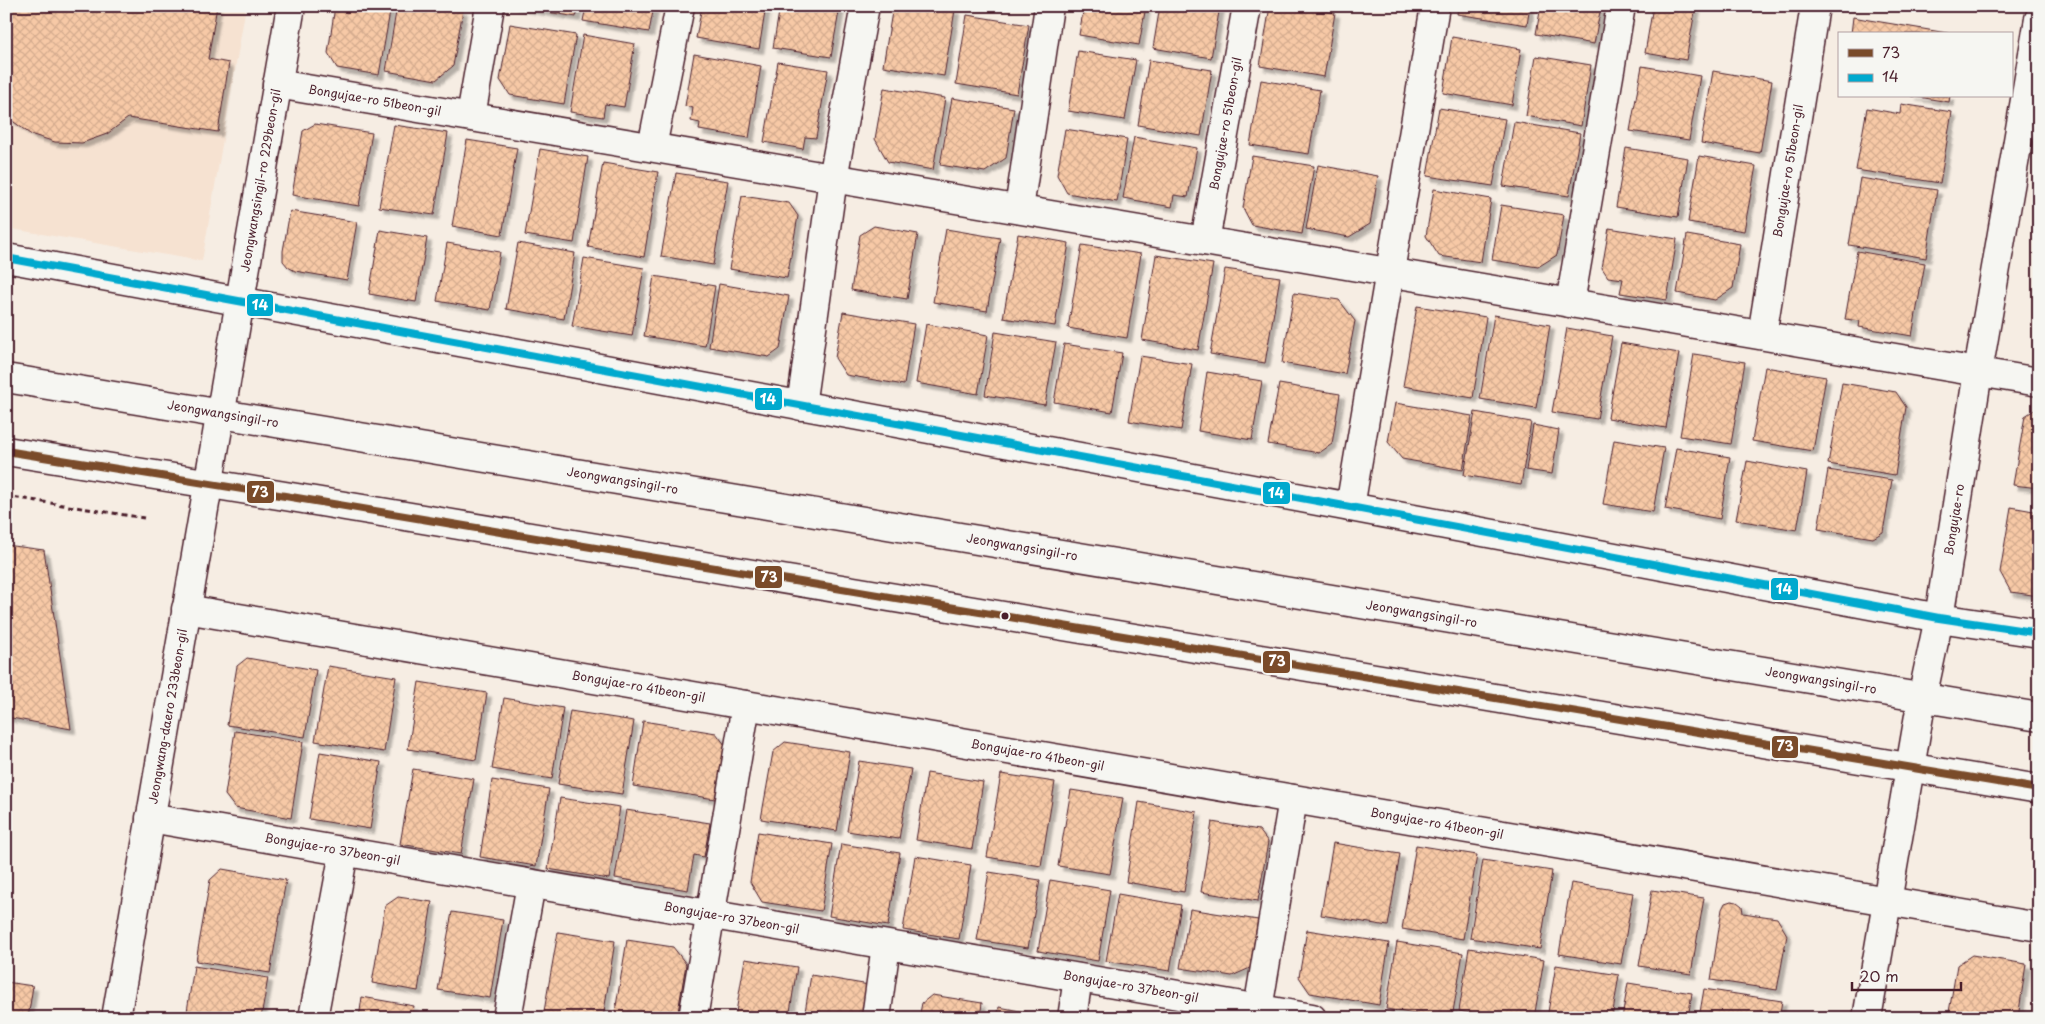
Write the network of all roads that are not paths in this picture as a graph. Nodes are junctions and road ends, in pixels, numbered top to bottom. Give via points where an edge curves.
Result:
1 (291, 6) edge
2 (490, 6) edge
3 (680, 6) edge
4 (865, 6) edge
5 (1049, 6) edge
6 (1247, 6) edge
7 (1435, 6) edge
8 (1621, 6) edge
9 (1815, 6) edge
10 (2039, 20) edge
11 (277, 84) junction
12 (471, 116) junction
13 (652, 147) junction
14 (833, 178) junction
15 (1019, 209) junction
16 (1205, 241) junction
17 (6, 258) edge
18 (1390, 272) junction
19 (240, 301) junction
20 (1570, 303) junction
21 (1762, 335) junction
22 (1978, 372) junction
23 (6, 378) edge
24 (2039, 382) edge
25 (801, 406) junction
26 (220, 413) junction
27 (6, 451) edge
28 (208, 484) junction
29 (1350, 507) junction
30 (186, 609) junction
31 (1940, 618) junction
32 (2039, 633) edge
33 (1922, 698) junction
34 (746, 704) junction
35 (2039, 717) edge
36 (1910, 768) junction
37 (2039, 789) edge
38 (1293, 799) junction
39 (150, 818) junction
40 (344, 852) junction
41 (531, 884) junction
42 (1887, 901) junction
43 (710, 914) junction
44 (2039, 927) edge
45 (886, 945) junction
46 (1078, 978) junction
47 (1258, 1009) junction
48 (116, 1018) edge
49 (313, 1018) edge
50 (507, 1018) edge
51 (693, 1018) edge
52 (876, 1018) edge
53 (1072, 1018) edge
54 (1312, 1018) edge
55 (1867, 1018) edge

1 - 11 street, Jeongwangsingil-ro 229beon-gil
2 - 12 street
3 - 13 street
4 - 14 street
5 - 15 street
6 - 16 street, Bongujae-ro 51beon-gil
7 - 18 street
8 - 20 street
9 - 21 street, Bongujae-ro 51beon-gil
10 - 22 street, Bongujae-ro
11 - 12 street, Bongujae-ro 51beon-gil
11 - 19 street, Jeongwangsingil-ro 229beon-gil
12 - 13 street, Bongujae-ro 51beon-gil
13 - 14 street, Bongujae-ro 51beon-gil
14 - 15 street, Bongujae-ro 51beon-gil
14 - 25 street
15 - 16 street, Bongujae-ro 51beon-gil
16 - 18 street, Bongujae-ro 51beon-gil
17 - 19 street
18 - 20 street, Bongujae-ro 51beon-gil
18 - 29 street
19 - 25 street
19 - 26 street, Jeongwangsingil-ro 229beon-gil
20 - 21 street, Bongujae-ro 51beon-gil
21 - 22 street, Bongujae-ro 51beon-gil
22 - 24 street, Bongujae-ro 51beon-gil
22 - 31 street, Bongujae-ro
23 - 26 street, Jeongwangsingil-ro
25 - 29 street
26 - 28 street, Jeongwang-daero 233beon-gil
26 - 33 street, Jeongwangsingil-ro
27 - 28 street
28 - 30 street, Jeongwang-daero 233beon-gil
28 - 36 street
29 - 31 street
30 - 34 street, Bongujae-ro 41beon-gil
30 - 39 street, Jeongwang-daero 233beon-gil
31 - 32 street
31 - 33 street, Bongujae-ro
33 - 35 street, Jeongwangsingil-ro
33 - 36 street, Bongujae-ro
34 - 38 street, Bongujae-ro 41beon-gil
34 - 43 street
36 - 37 street
36 - 42 street, Bongujae-ro
38 - 42 street, Bongujae-ro 41beon-gil
38 - 47 street
39 - 40 street, Bongujae-ro 37beon-gil
39 - 48 street, Jeongwang-daero 233beon-gil
40 - 41 street, Bongujae-ro 37beon-gil
40 - 49 street
41 - 43 street, Bongujae-ro 37beon-gil
41 - 50 street
42 - 44 street, Bongujae-ro 41beon-gil
42 - 55 street, Bongujae-ro
43 - 45 street, Bongujae-ro 37beon-gil
43 - 51 street
45 - 46 street, Bongujae-ro 37beon-gil
45 - 52 street
46 - 47 street, Bongujae-ro 37beon-gil
46 - 53 street
47 - 54 street, Bongujae-ro 37beon-gil

